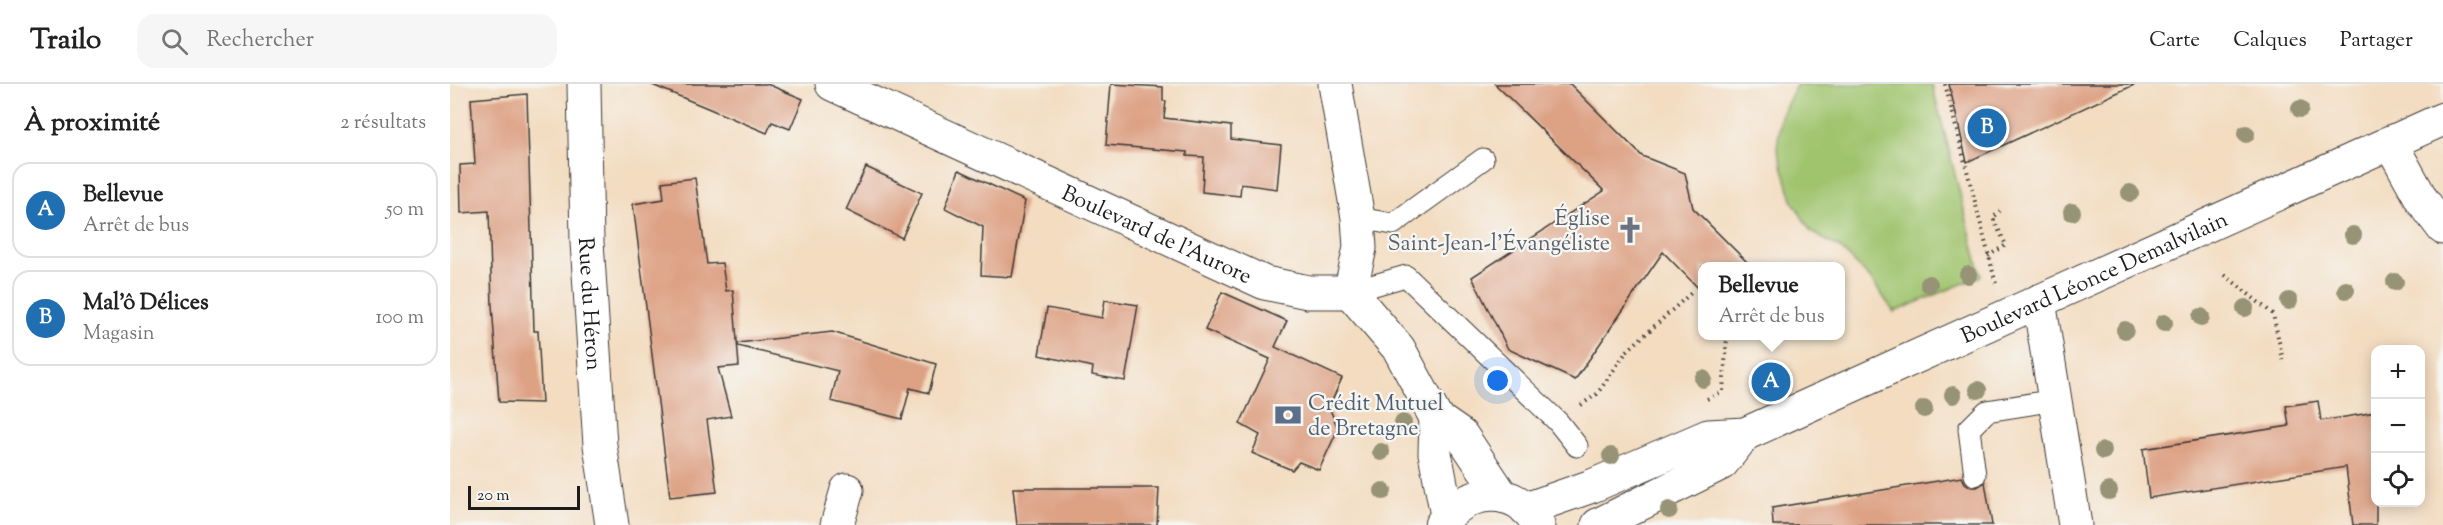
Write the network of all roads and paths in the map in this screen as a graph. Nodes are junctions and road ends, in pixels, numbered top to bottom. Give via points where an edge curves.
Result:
1 (584, 84) edge
2 (832, 84) edge
3 (1335, 84) edge
4 (1945, 84) edge
5 (2443, 118) edge
6 (2390, 142) junction
7 (1483, 159) dead end
8 (2000, 211) dead end
9 (1358, 218) junction
10 (2443, 228) edge
11 (1988, 256) junction
12 (2225, 276) dead end
13 (1350, 292) junction
14 (1691, 293) dead end
15 (2039, 302) junction
16 (2006, 316) junction
17 (1727, 340) edge
18 (2283, 360) dead end
19 (2055, 400) junction
20 (1702, 401) dead end
21 (1436, 418) junction
22 (1558, 422) junction
23 (1745, 434) junction
24 (1577, 446) dead end
25 (1975, 475) dead end
26 (847, 490) dead end
27 (1522, 510) edge
28 (1444, 520) edge
29 (612, 525) edge
30 (837, 525) edge
31 (1599, 525) edge
32 (2075, 525) edge

1 - 29 street, Rue du Héron via 587,242 600,445
2 - 13 street, Boulevard de l'Aurore via 1265,283 1308,292
3 - 9 street
4 - 11 path
5 - 6 street, Boulevard Léonce Demalvilain
6 - 10 street via 2422,200
6 - 15 street, Boulevard Léonce Demalvilain
7 - 9 lane via 1393,224
8 - 11 path via 1993,218 2006,245
9 - 13 street via 1360,248
11 - 16 path
12 - 18 path via 2273,314
13 - 21 street via 1399,349
13 - 22 lane via 1406,276
14 - 22 path via 1628,351 1598,394
15 - 16 street, Boulevard Léonce Demalvilain
15 - 19 street
16 - 23 street, Boulevard Léonce Demalvilain
17 - 20 path via 1723,391
19 - 25 lane via 1987,411 1969,429
19 - 32 street
21 - 27 street via 1462,436
21 - 28 street via 1435,453
22 - 24 lane
23 - 27 street, Boulevard Léonce Demalvilain via 1708,436 1592,486
23 - 31 street, Boulevard Léonce Demalvilain via 1722,463
26 - 30 street
27 - 28 street, Boulevard Léonce Demalvilain via 1475,497 1460,504

